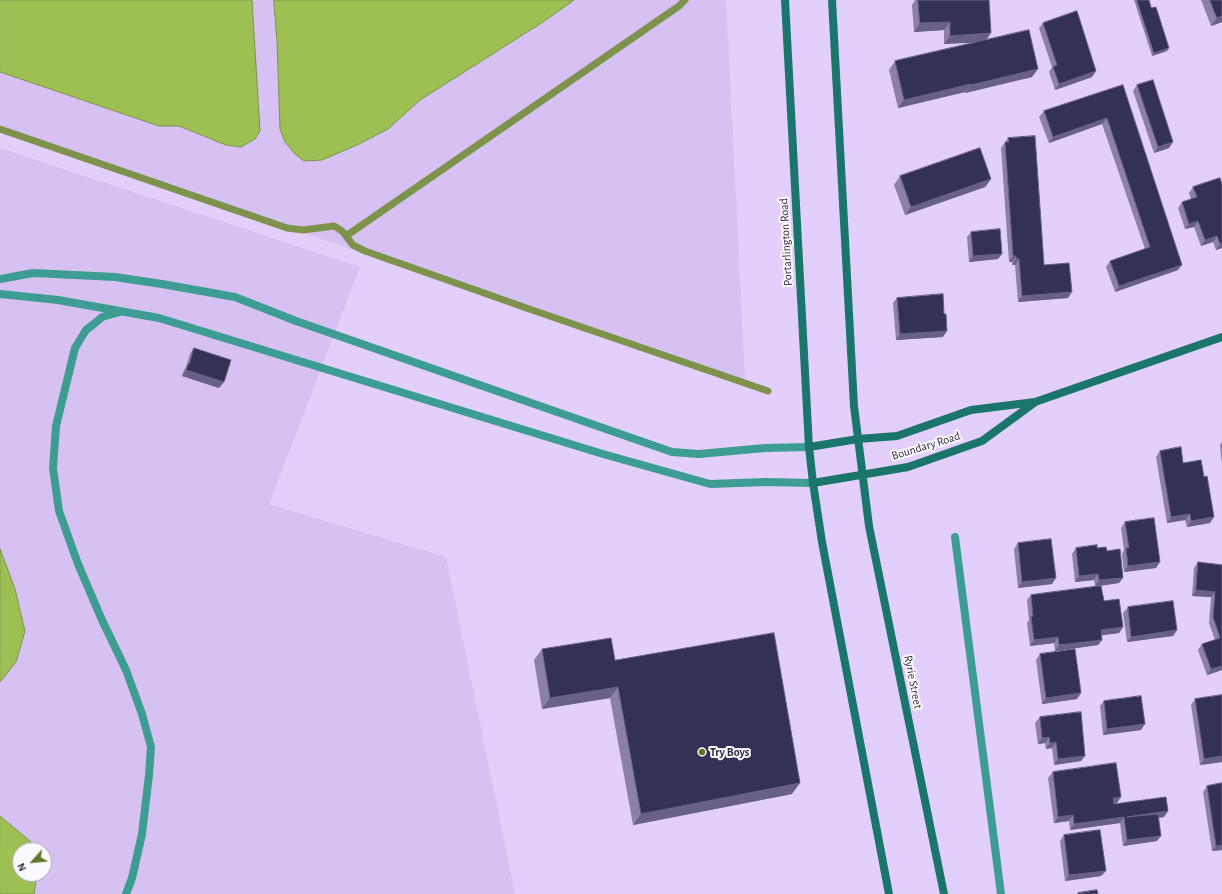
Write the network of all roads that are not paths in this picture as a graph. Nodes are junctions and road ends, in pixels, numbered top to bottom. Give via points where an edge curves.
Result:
1 (785, 0) edge
2 (832, 0) edge
3 (0, 279) edge
4 (0, 294) edge
5 (123, 312) junction
6 (1222, 337) edge
7 (1035, 402) junction
8 (858, 439) junction
9 (809, 447) junction
10 (863, 475) junction
11 (813, 483) junction
12 (955, 537) dead end
13 (126, 894) edge
14 (889, 894) edge
15 (944, 894) edge
16 (1001, 894) edge

1 - 9 main road, Portarlington Road
2 - 8 main road via 854,406
3 - 9 street via 33,273 115,277 235,297 296,321 672,452 698,454
4 - 5 street via 58,300
5 - 11 street via 158,318 603,454 710,484
5 - 13 street via 102,317 86,330 75,348 56,426 53,468 58,511 78,564 126,670 151,747 142,834
6 - 7 main road, Boundary Road
7 - 8 main road, Boundary Road via 971,410 897,436
7 - 10 main road, Boundary Road via 982,441 908,467
8 - 9 main road, Boundary Road
8 - 10 main road
9 - 11 main road, Portarlington Road
10 - 11 main road, Boundary Road
10 - 15 main road, Ryrie Street via 869,526
11 - 14 main road
12 - 16 street

